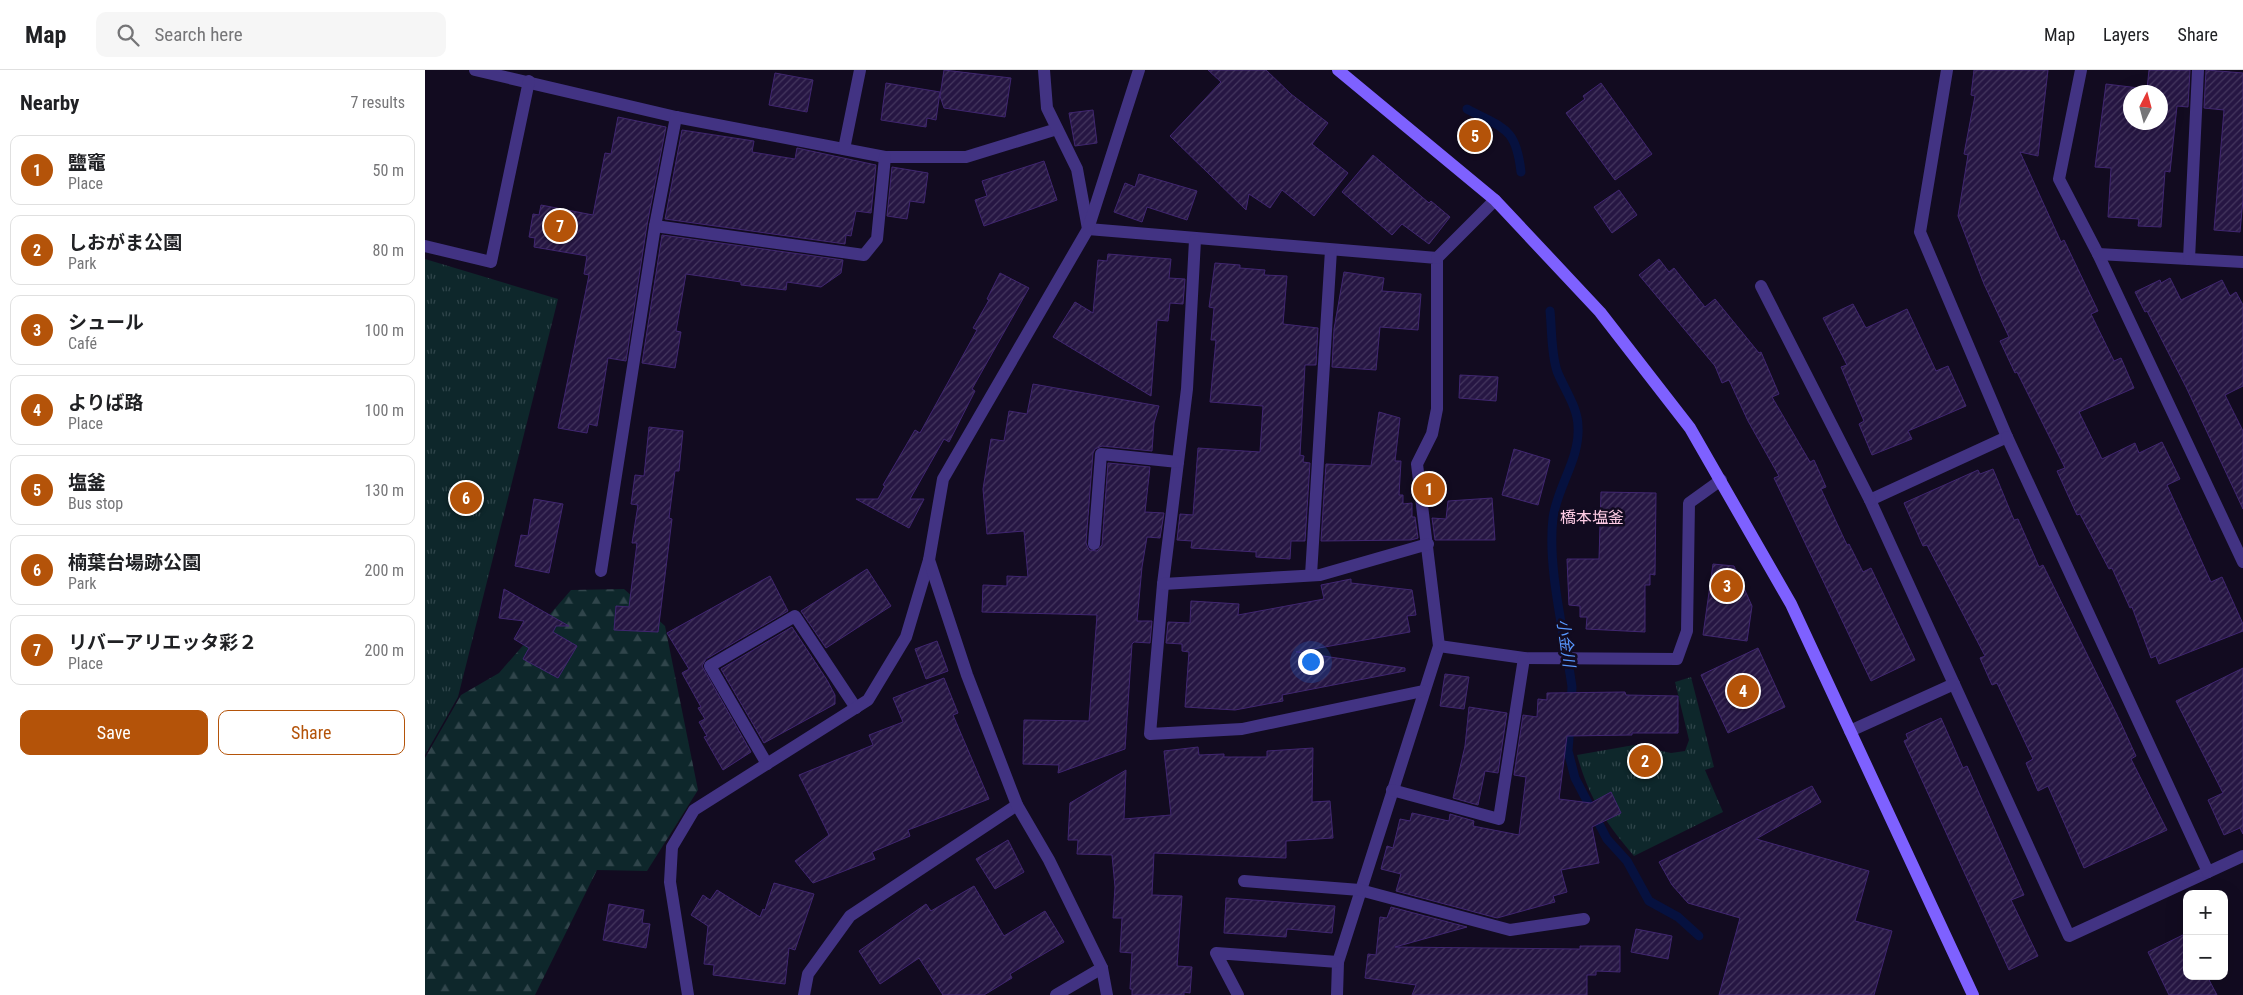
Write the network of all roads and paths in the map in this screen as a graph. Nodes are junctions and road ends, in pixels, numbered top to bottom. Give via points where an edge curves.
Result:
1 (475, 70) edge
2 (860, 70) edge
3 (1044, 70) edge
4 (1139, 70) edge
5 (1338, 70) edge
6 (1947, 70) edge
7 (2081, 70) edge
8 (2198, 70) edge
9 (529, 81) junction
10 (677, 117) junction
11 (1057, 129) junction
12 (844, 149) junction
13 (885, 157) junction
14 (1495, 200) junction
15 (655, 226) junction
16 (1088, 229) junction
17 (1195, 240) junction
18 (425, 246) edge
19 (1331, 250) junction
20 (2098, 254) junction
21 (1437, 258) junction
22 (2189, 259) junction
23 (2243, 262) edge
24 (1761, 286) dead end
25 (2007, 437) junction
26 (1178, 462) junction
27 (1721, 480) junction
28 (1870, 500) junction
29 (1094, 544) dead end
30 (1428, 544) junction
31 (929, 560) junction
32 (2243, 562) edge
33 (601, 571) dead end
34 (1311, 575) junction
35 (1163, 584) junction
36 (1439, 646) junction
37 (1523, 658) junction
38 (1954, 684) junction
39 (1423, 691) junction
40 (856, 708) junction
41 (1850, 731) junction
42 (767, 764) junction
43 (1392, 790) junction
44 (1017, 805) junction
45 (2243, 856) edge
46 (2208, 872) junction
47 (1244, 881) dead end
48 (1360, 890) junction
49 (1584, 919) dead end
50 (1338, 962) junction
51 (1102, 968) junction
52 (688, 995) edge
53 (804, 995) edge
54 (1056, 995) edge
55 (1107, 995) edge
56 (1238, 995) edge
57 (1337, 995) edge
58 (1973, 995) edge

1 - 9 street
2 - 12 street
3 - 11 street via 1047,108
4 - 16 street
5 - 14 street
6 - 25 street via 1920,232
7 - 20 street via 2059,179
8 - 22 street
9 - 10 street
9 - 18 street via 491,262
10 - 12 street
10 - 15 street
11 - 13 street via 966,157
11 - 16 street via 1077,169
12 - 13 street
13 - 15 street via 877,239 863,255
14 - 21 street
14 - 27 street via 1600,312 1690,428
15 - 33 street
16 - 17 street
16 - 31 street via 943,480
17 - 19 street
17 - 26 street via 1187,389
19 - 21 street
19 - 34 street
20 - 22 street
20 - 32 street
21 - 30 street via 1437,409 1432,434 1417,464
22 - 23 street
24 - 28 street
25 - 28 street
25 - 46 street
26 - 29 street via 1101,454
26 - 35 street
27 - 37 street via 1689,502 1687,631 1677,659
27 - 41 street via 1791,604
28 - 38 street
30 - 34 street
30 - 36 street
31 - 40 street via 906,637 868,700
31 - 44 street via 967,675
34 - 35 street
35 - 39 street via 1150,734 1242,729
36 - 37 street
36 - 39 street
37 - 43 street via 1499,819
38 - 41 street
38 - 46 street via 2069,936
39 - 43 street
40 - 42 street
40 - 42 street via 795,616 710,666
41 - 58 street
42 - 52 street via 694,810 672,847 670,882
43 - 48 street
44 - 51 street via 1049,860
44 - 53 street via 851,916 808,974
45 - 46 street
47 - 48 street
48 - 49 street via 1510,930
48 - 50 street
50 - 56 street via 1216,952
50 - 57 street
51 - 54 street
51 - 55 street

